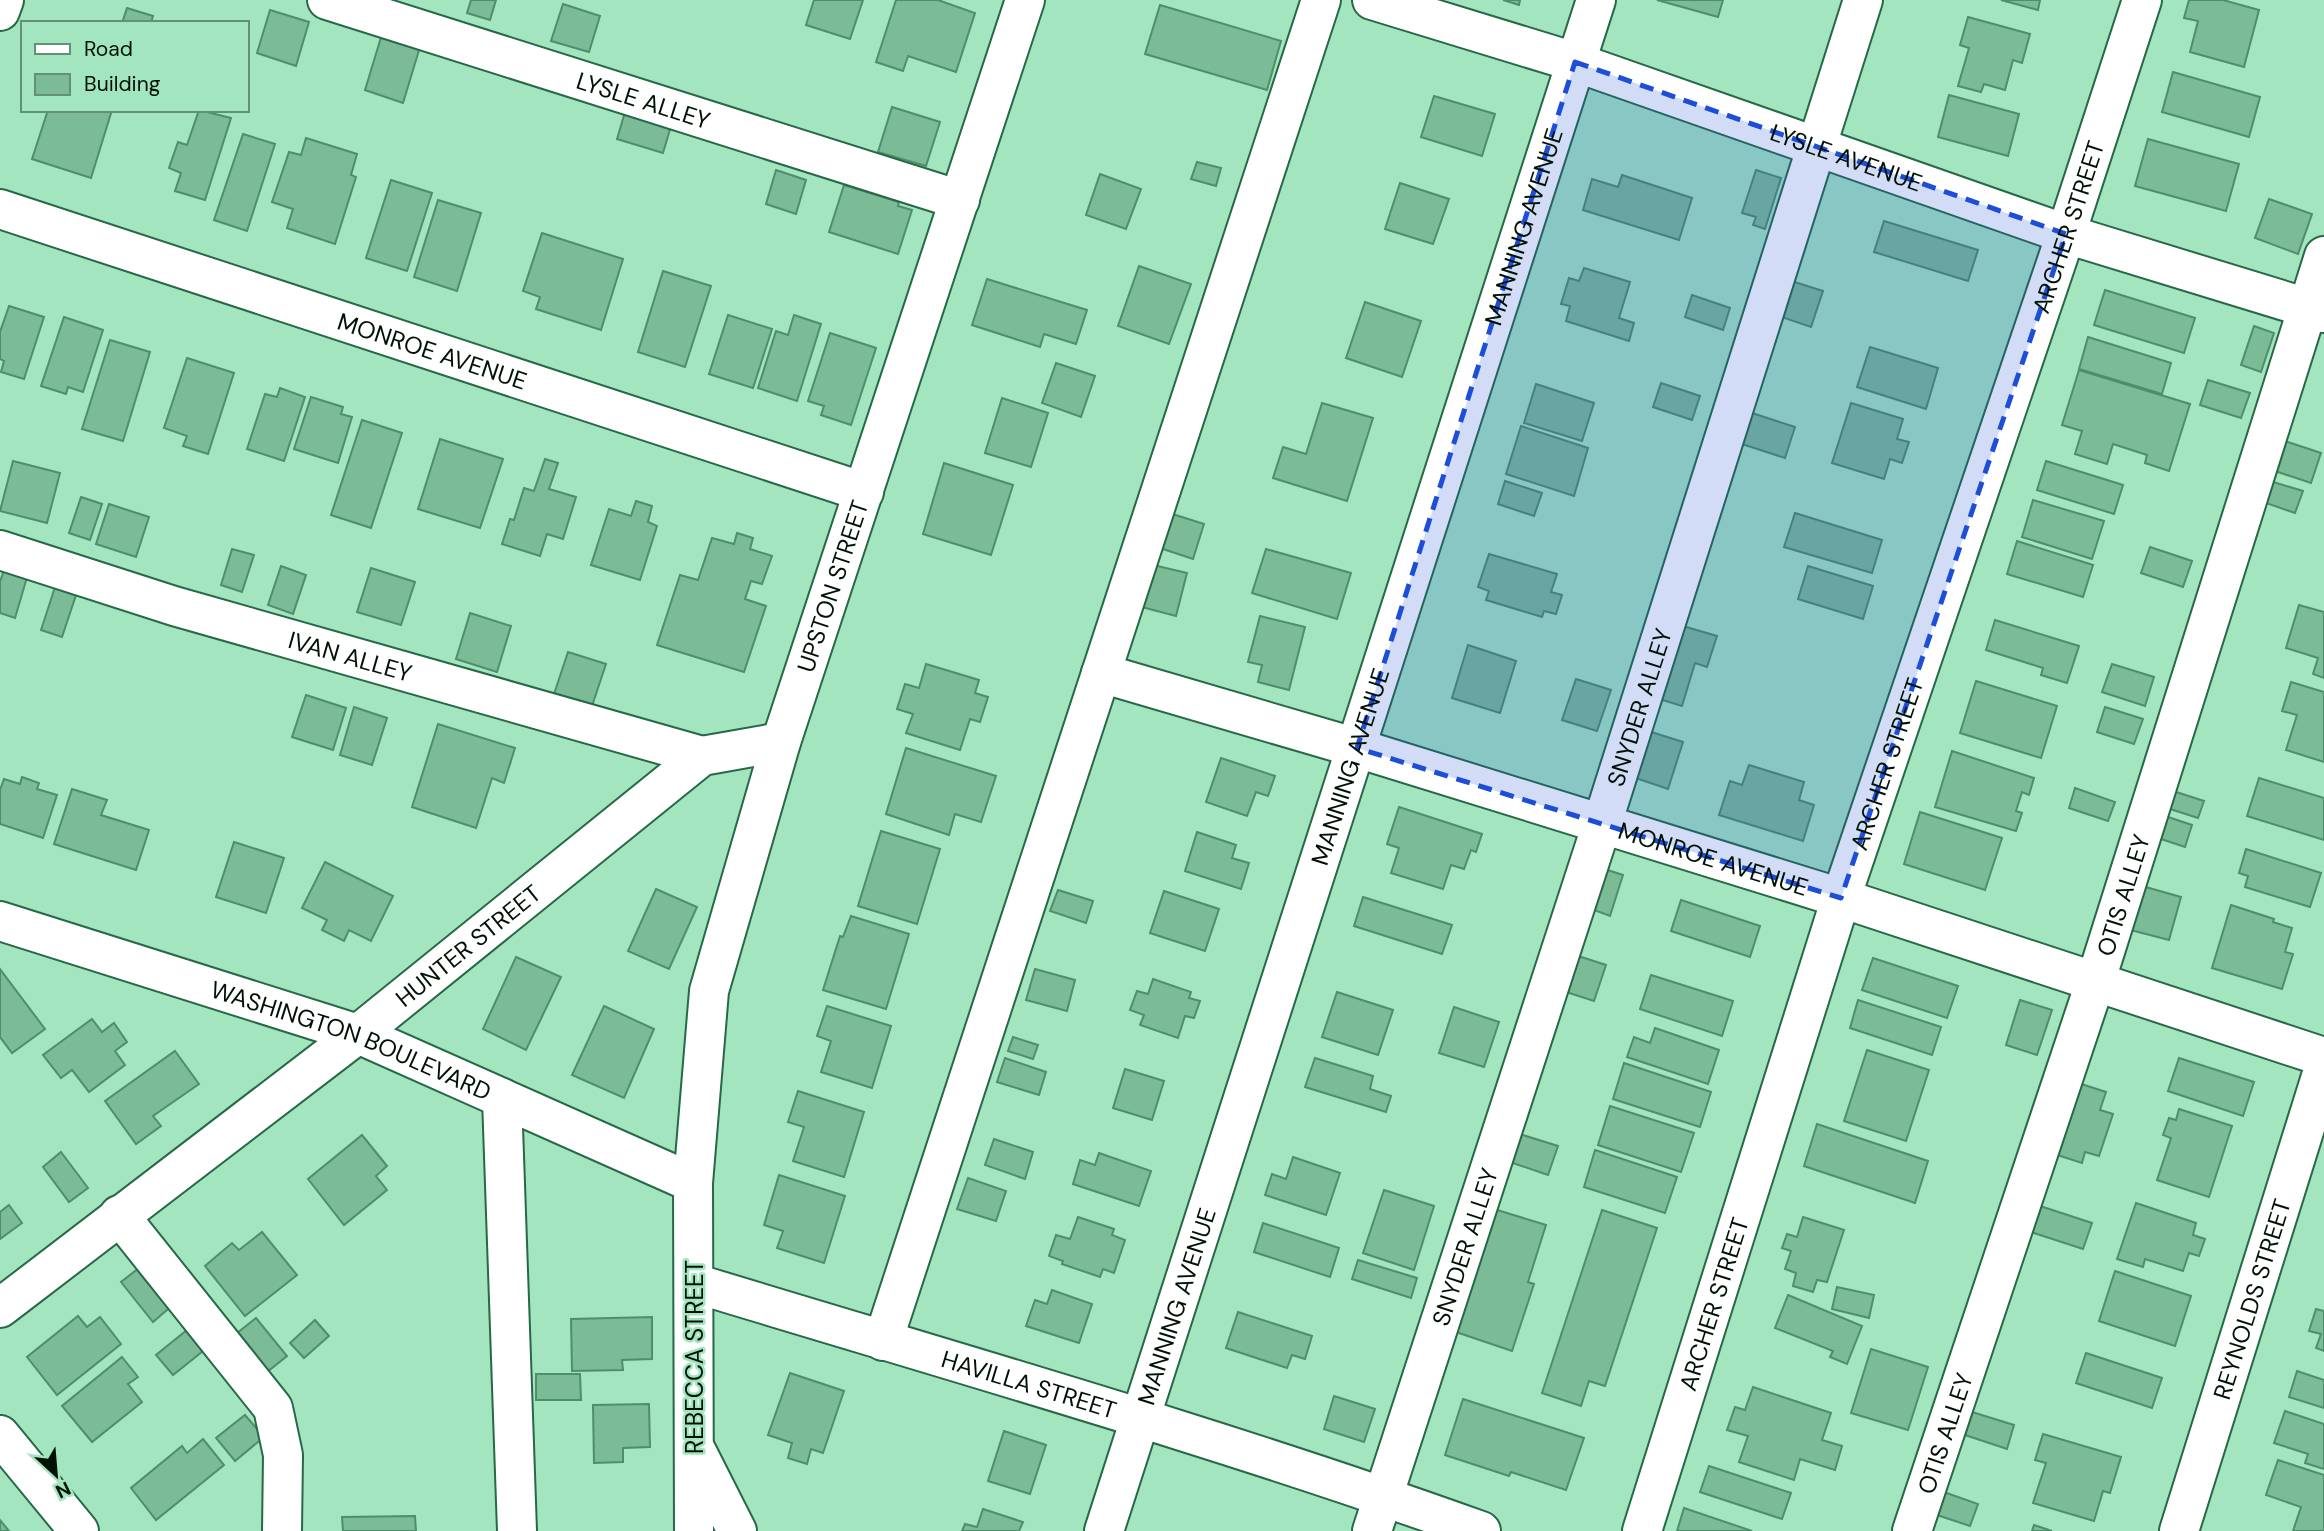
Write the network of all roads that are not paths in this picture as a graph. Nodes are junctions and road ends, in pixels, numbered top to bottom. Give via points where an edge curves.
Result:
1 (4, 0) edge
2 (327, 0) edge
3 (1025, 0) edge
4 (1321, 0) edge
5 (1372, 0) edge
6 (1596, 0) edge
7 (1863, 0) edge
8 (2142, 0) edge
9 (0, 11) edge
10 (1575, 62) junction
11 (1815, 146) junction
12 (960, 200) junction
13 (0, 209) edge
14 (2066, 234) junction
15 (2324, 256) edge
16 (2316, 311) edge
17 (864, 492) junction
18 (0, 550) edge
19 (1101, 673) junction
20 (780, 742) junction
21 (1357, 748) junction
22 (702, 756) junction
23 (1602, 824) junction
24 (1840, 898) junction
25 (0, 921) edge
26 (2095, 983) junction
27 (358, 1034) junction
28 (2324, 1057) edge
29 (2324, 1067) edge
30 (502, 1098) junction
31 (693, 1183) junction
32 (119, 1215) junction
33 (694, 1283) junction
34 (0, 1308) edge
35 (883, 1341) junction
36 (1141, 1419) junction
37 (0, 1435) edge
38 (695, 1448) junction
39 (1378, 1514) edge
40 (79, 1531) edge
41 (282, 1531) edge
42 (517, 1531) edge
43 (694, 1531) edge
44 (737, 1531) edge
45 (1104, 1531) edge
46 (1481, 1531) edge
47 (1642, 1531) edge
48 (1912, 1531) edge
49 (2179, 1531) edge

1 - 9 street
2 - 12 street, LYSLE ALLEY
3 - 12 street, UPSTON STREET
4 - 19 street
5 - 10 street, LYSLE AVENUE
6 - 10 street, MANNING AVENUE
7 - 11 street, SNYDER ALLEY
8 - 14 street, ARCHER STREET
10 - 11 street, LYSLE AVENUE
10 - 21 street, MANNING AVENUE
11 - 14 street, LYSLE AVENUE
11 - 23 street, SNYDER ALLEY
12 - 17 street, UPSTON STREET
13 - 17 street, MONROE AVENUE
14 - 16 street, LYSLE AVENUE
14 - 24 street, ARCHER STREET
15 - 16 street, OTIS ALLEY
16 - 26 street, OTIS ALLEY
17 - 20 street, UPSTON STREET
18 - 22 street, IVAN ALLEY via 174,606
19 - 21 street, MONROE AVENUE
19 - 35 street
20 - 22 street, HUNTER STREET
20 - 31 street, UPSTON STREET via 709,991
21 - 23 street, MONROE AVENUE
21 - 36 street, MANNING AVENUE
22 - 27 street, HUNTER STREET
23 - 24 street, MONROE AVENUE
23 - 39 street, SNYDER ALLEY
24 - 26 street, MONROE AVENUE
24 - 47 street, ARCHER STREET
25 - 27 street, WASHINGTON BOULEVARD
26 - 28 street, MONROE AVENUE
26 - 48 street, OTIS ALLEY
27 - 30 street, WASHINGTON BOULEVARD
27 - 32 street, HUNTER STREET
29 - 49 street, REYNOLDS STREET
30 - 31 street, WASHINGTON BOULEVARD
30 - 42 street
31 - 33 street, REBECCA STREET
32 - 34 street, HUNTER STREET
32 - 41 street via 274,1408 283,1455
33 - 35 street, HAVILLA STREET
33 - 38 street, REBECCA STREET
35 - 36 street, HAVILLA STREET
36 - 39 street, HAVILLA STREET
36 - 45 street, MANNING AVENUE
37 - 40 street
38 - 43 street, REBECCA STREET
38 - 44 street
39 - 46 street, HAVILLA STREET

